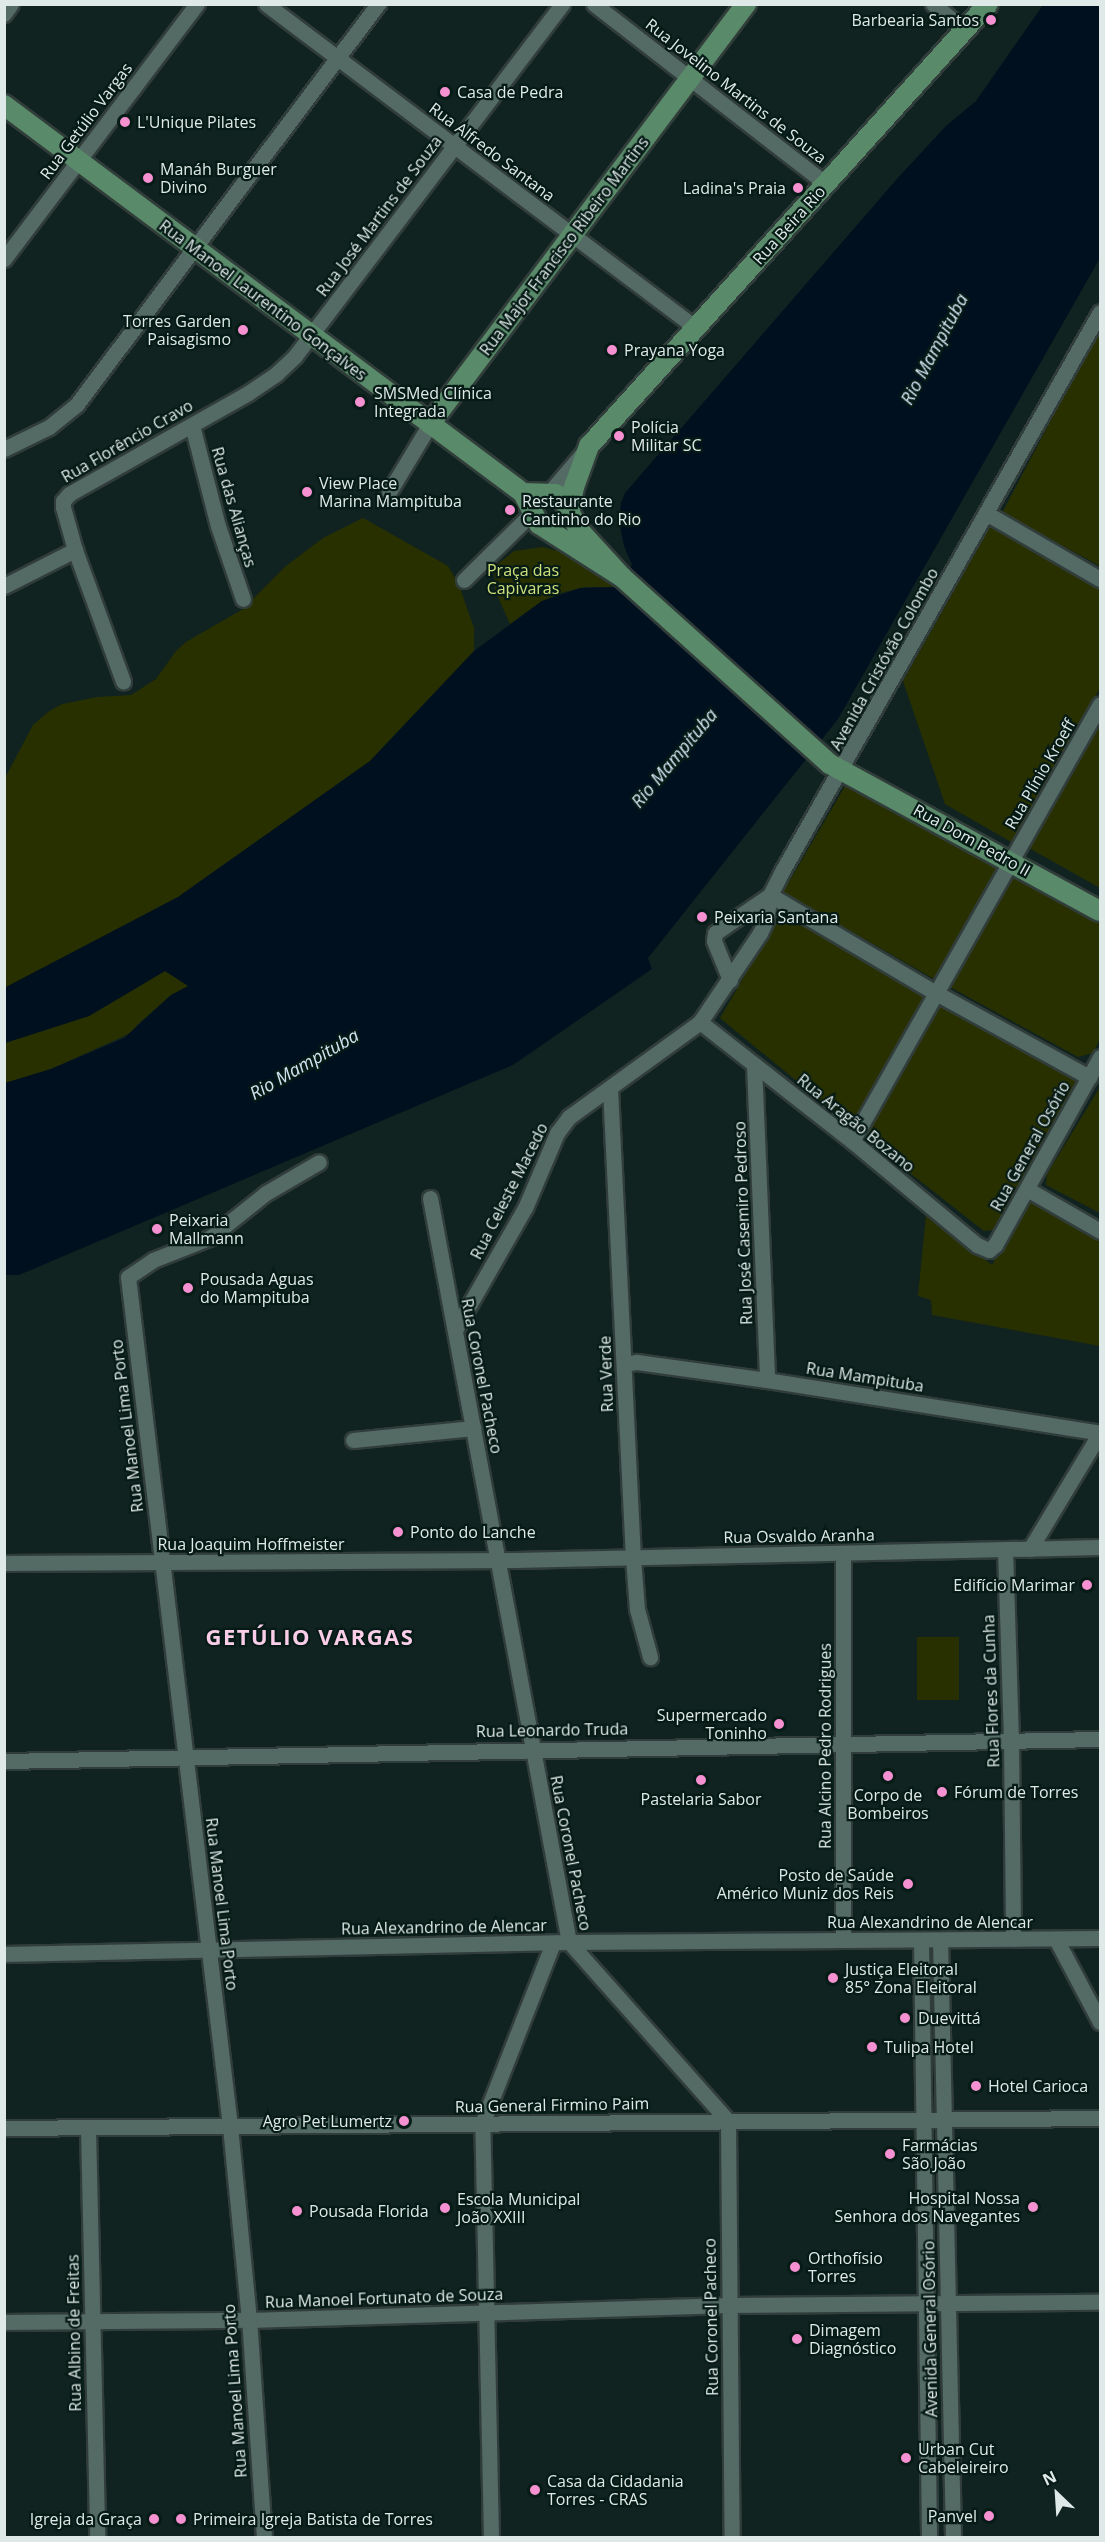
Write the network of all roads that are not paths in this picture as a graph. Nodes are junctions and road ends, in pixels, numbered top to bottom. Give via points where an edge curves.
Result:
1 (11, 4) edge
2 (197, 4) edge
3 (266, 4) edge
4 (378, 4) edge
5 (562, 4) edge
6 (594, 4) edge
7 (746, 4) edge
8 (933, 4) edge
9 (988, 4) edge
10 (4, 14) edge
11 (965, 30) junction
12 (337, 58) junction
13 (691, 78) junction
14 (4, 105) edge
15 (454, 146) junction
16 (79, 161) junction
17 (826, 184) junction
18 (572, 235) junction
19 (195, 248) junction
20 (4, 259) edge
21 (1101, 312) edge
22 (696, 328) junction
23 (311, 335) junction
24 (430, 424) junction
25 (192, 425) junction
26 (589, 446) junction
27 (4, 449) edge
28 (389, 492) dead end
29 (523, 493) junction
30 (548, 494) junction
31 (533, 512) junction
32 (569, 512) junction
33 (986, 513) junction
34 (546, 529) junction
35 (507, 537) junction
36 (75, 549) junction
37 (622, 577) junction
38 (1101, 579) edge
39 (464, 580) dead end
40 (4, 586) edge
41 (243, 599) dead end
42 (123, 681) dead end
43 (1101, 704) edge
44 (842, 770) junction
45 (1011, 862) junction
46 (770, 895) junction
47 (1101, 911) edge
48 (730, 980) junction
49 (936, 993) junction
50 (700, 1022) junction
51 (1101, 1058) edge
52 (754, 1065) junction
53 (1089, 1077) junction
54 (610, 1088) junction
55 (852, 1141) junction
56 (319, 1162) dead end
57 (1027, 1189) junction
58 (430, 1197) dead end
59 (1101, 1231) edge
60 (989, 1250) joint
61 (455, 1330) junction
62 (624, 1364) junction
63 (767, 1380) junction
64 (474, 1428) junction
65 (1101, 1433) edge
66 (353, 1440) dead end
67 (1101, 1547) edge
68 (1005, 1549) junction
69 (1030, 1549) junction
70 (843, 1553) junction
71 (633, 1558) junction
72 (498, 1561) junction
73 (4, 1563) edge
74 (161, 1563) junction
75 (650, 1657) dead end
76 (1011, 1739) junction
77 (1101, 1739) edge
78 (843, 1744) junction
79 (533, 1748) junction
80 (185, 1757) junction
81 (4, 1761) edge
82 (1101, 1938) edge
83 (1013, 1939) junction
84 (1056, 1939) junction
85 (843, 1940) junction
86 (921, 1940) junction
87 (940, 1940) junction
88 (569, 1942) junction
89 (553, 1943) junction
90 (210, 1948) junction
91 (4, 1954) edge
92 (1101, 2022) edge
93 (1101, 2118) edge
94 (923, 2119) junction
95 (944, 2119) junction
96 (728, 2121) junction
97 (482, 2124) junction
98 (230, 2126) junction
99 (4, 2128) edge
100 (88, 2128) junction
101 (947, 2301) junction
102 (927, 2302) junction
103 (1101, 2302) edge
104 (729, 2305) junction
105 (485, 2313) junction
106 (249, 2320) junction
107 (4, 2322) edge
108 (92, 2323) junction
109 (97, 2538) edge
110 (264, 2538) edge
111 (491, 2538) edge
112 (732, 2538) edge
113 (929, 2538) edge
114 (953, 2538) edge

1 - 10 street
2 - 16 street, Rua Getúlio Vargas
3 - 12 street, Rua Alfredo Santana
4 - 12 street
5 - 15 street, Rua José Martins de Souza
6 - 13 street, Rua Jovelino Martins de Souza
7 - 13 main road, Rua Major Francisco Ribeiro Martins
8 - 11 street
9 - 11 main road, Rua Beira Rio
11 - 17 main road, Rua Beira Rio
12 - 15 street, Rua Alfredo Santana
12 - 19 street
13 - 17 street, Rua Jovelino Martins de Souza
13 - 18 main road, Rua Major Francisco Ribeiro Martins
14 - 16 main road, Rua Manoel Laurentino Gonçalves
15 - 18 street, Rua Alfredo Santana
15 - 23 street, Rua José Martins de Souza
16 - 19 main road, Rua Manoel Laurentino Gonçalves
16 - 20 street, Rua Getúlio Vargas
17 - 22 main road, Rua Beira Rio
18 - 22 street, Rua Alfredo Santana
18 - 24 main road, Rua Major Francisco Ribeiro Martins
19 - 23 main road, Rua Manoel Laurentino Gonçalves
19 - 27 street via 70,412
21 - 33 street, Avenida Cristóvão Colombo
22 - 26 main road, Rua Beira Rio
23 - 24 main road, Rua Manoel Laurentino Gonçalves
23 - 25 street, Rua Florêncio Cravo via 276,374
24 - 28 street, Rua Major Francisco Ribeiro Martins
24 - 29 main road, Rua Manoel Laurentino Gonçalves
25 - 36 street, Rua Florêncio Cravo via 65,497 63,507
25 - 41 street, Rua das Alianças via 218,526
26 - 30 street, Rua Beira Rio
26 - 32 main road, Rua Beira Rio
29 - 30 main road
29 - 31 main road, Rua Manoel Laurentino Gonçalves
30 - 31 main road, Rua Beira Rio via 538,499
30 - 32 main road via 562,496
31 - 34 main road, Rua Manoel Laurentino Gonçalves via 536,521
31 - 35 street, Rua Beira Rio
32 - 34 main road via 562,526
32 - 37 main road via 578,529
33 - 38 street
33 - 44 street, Avenida Cristóvão Colombo via 868,716
34 - 35 street
34 - 37 main road, Rua Manoel Laurentino Gonçalves
35 - 39 street, Rua Beira Rio
36 - 40 street
36 - 42 street
37 - 44 main road, Rua Dom Pedro II via 830,764
43 - 45 street, Rua Plínio Kroeff
44 - 45 main road, Rua Dom Pedro II
44 - 46 street, Avenida Cristóvão Colombo
45 - 47 main road, Rua Dom Pedro II
45 - 49 street, Rua Plínio Kroeff
46 - 48 street, Avenida Cristóvão Colombo via 764,926
46 - 48 street via 715,933 714,942
46 - 49 street
48 - 50 street, Avenida Cristóvão Colombo
49 - 53 street
49 - 55 street, Rua Plínio Kroeff
50 - 52 street, Rua Aragão Bozano
50 - 54 street, Rua Celeste Macedo
51 - 53 street, Rua General Osório
52 - 55 street, Rua Aragão Bozano
52 - 63 street, Rua José Casemiro Pedroso
53 - 57 street, Rua General Osório
54 - 61 street, Rua Celeste Macedo via 569,1117 557,1133 525,1208
54 - 62 street, Rua Verde
55 - 60 street, Rua Aragão Bozano via 977,1245
56 - 74 street, Rua Manoel Lima Porto via 266,1193 211,1238 153,1260 128,1277
57 - 59 street
57 - 60 street, Rua General Osório
58 - 61 street, Rua Coronel Pacheco
61 - 64 street, Rua Coronel Pacheco
62 - 63 street, Rua Mampituba via 637,1362
62 - 71 street, Rua Verde
63 - 65 street, Rua Mampituba
64 - 66 street
64 - 72 street, Rua Coronel Pacheco
65 - 69 street
67 - 69 street, Rua Osvaldo Aranha
68 - 69 street, Rua Osvaldo Aranha
68 - 70 street, Rua Osvaldo Aranha
68 - 76 street, Rua Flores da Cunha
70 - 71 street, Rua Osvaldo Aranha
70 - 78 street, Rua Alcino Pedro Rodrigues
71 - 72 street, Rua Osvaldo Aranha
71 - 75 street, Rua Verde via 637,1609
72 - 74 street, Rua Joaquim Hoffmeister
72 - 79 street, Rua Coronel Pacheco
73 - 74 street, Rua Joaquim Hoffmeister
74 - 80 street, Rua Manoel Lima Porto
76 - 77 street, Rua Leonardo Truda
76 - 78 street, Rua Leonardo Truda
76 - 83 street, Rua Flores da Cunha
78 - 79 street, Rua Leonardo Truda
78 - 85 street, Rua Alcino Pedro Rodrigues
79 - 80 street, Rua Leonardo Truda
79 - 88 street, Rua Coronel Pacheco
80 - 81 street, Rua Leonardo Truda
80 - 90 street, Rua Manoel Lima Porto
82 - 84 street, Rua Alexandrino de Alencar
83 - 84 street, Rua Alexandrino de Alencar
83 - 87 street, Rua Alexandrino de Alencar
84 - 92 street
85 - 86 street, Rua Alexandrino de Alencar
85 - 88 street, Rua Alexandrino de Alencar
86 - 87 street, Rua Alexandrino de Alencar
86 - 94 street, Avenida General Osório
87 - 95 street, Avenida General Osório
88 - 89 street, Rua Alexandrino de Alencar
88 - 96 street, Rua Coronel Pacheco
89 - 90 street, Rua Alexandrino de Alencar
89 - 97 street
90 - 91 street, Rua Alexandrino de Alencar
90 - 98 street, Rua Manoel Lima Porto
93 - 95 street, Rua General Firmino Paim
94 - 95 street, Rua General Firmino Paim
94 - 96 street, Rua General Firmino Paim
94 - 102 street, Avenida General Osório
95 - 101 street, Avenida General Osório
96 - 97 street, Rua General Firmino Paim
96 - 104 street, Rua Coronel Pacheco
97 - 98 street, Rua General Firmino Paim
97 - 105 street
98 - 100 street, Rua General Firmino Paim
98 - 106 street, Rua Manoel Lima Porto
99 - 100 street, Rua General Firmino Paim
100 - 108 street, Rua Albino de Freitas
101 - 102 street, Rua Manoel Fortunato de Souza
101 - 103 street, Rua Manoel Fortunato de Souza
101 - 114 street, Avenida General Osório
102 - 104 street, Rua Manoel Fortunato de Souza
102 - 113 street, Avenida General Osório
104 - 105 street, Rua Manoel Fortunato de Souza
104 - 112 street, Rua Coronel Pacheco
105 - 106 street, Rua Manoel Fortunato de Souza
105 - 111 street
106 - 108 street, Rua Manoel Fortunato de Souza
106 - 110 street, Rua Manoel Lima Porto
107 - 108 street, Rua Manoel Fortunato de Souza
108 - 109 street, Rua Albino de Freitas

